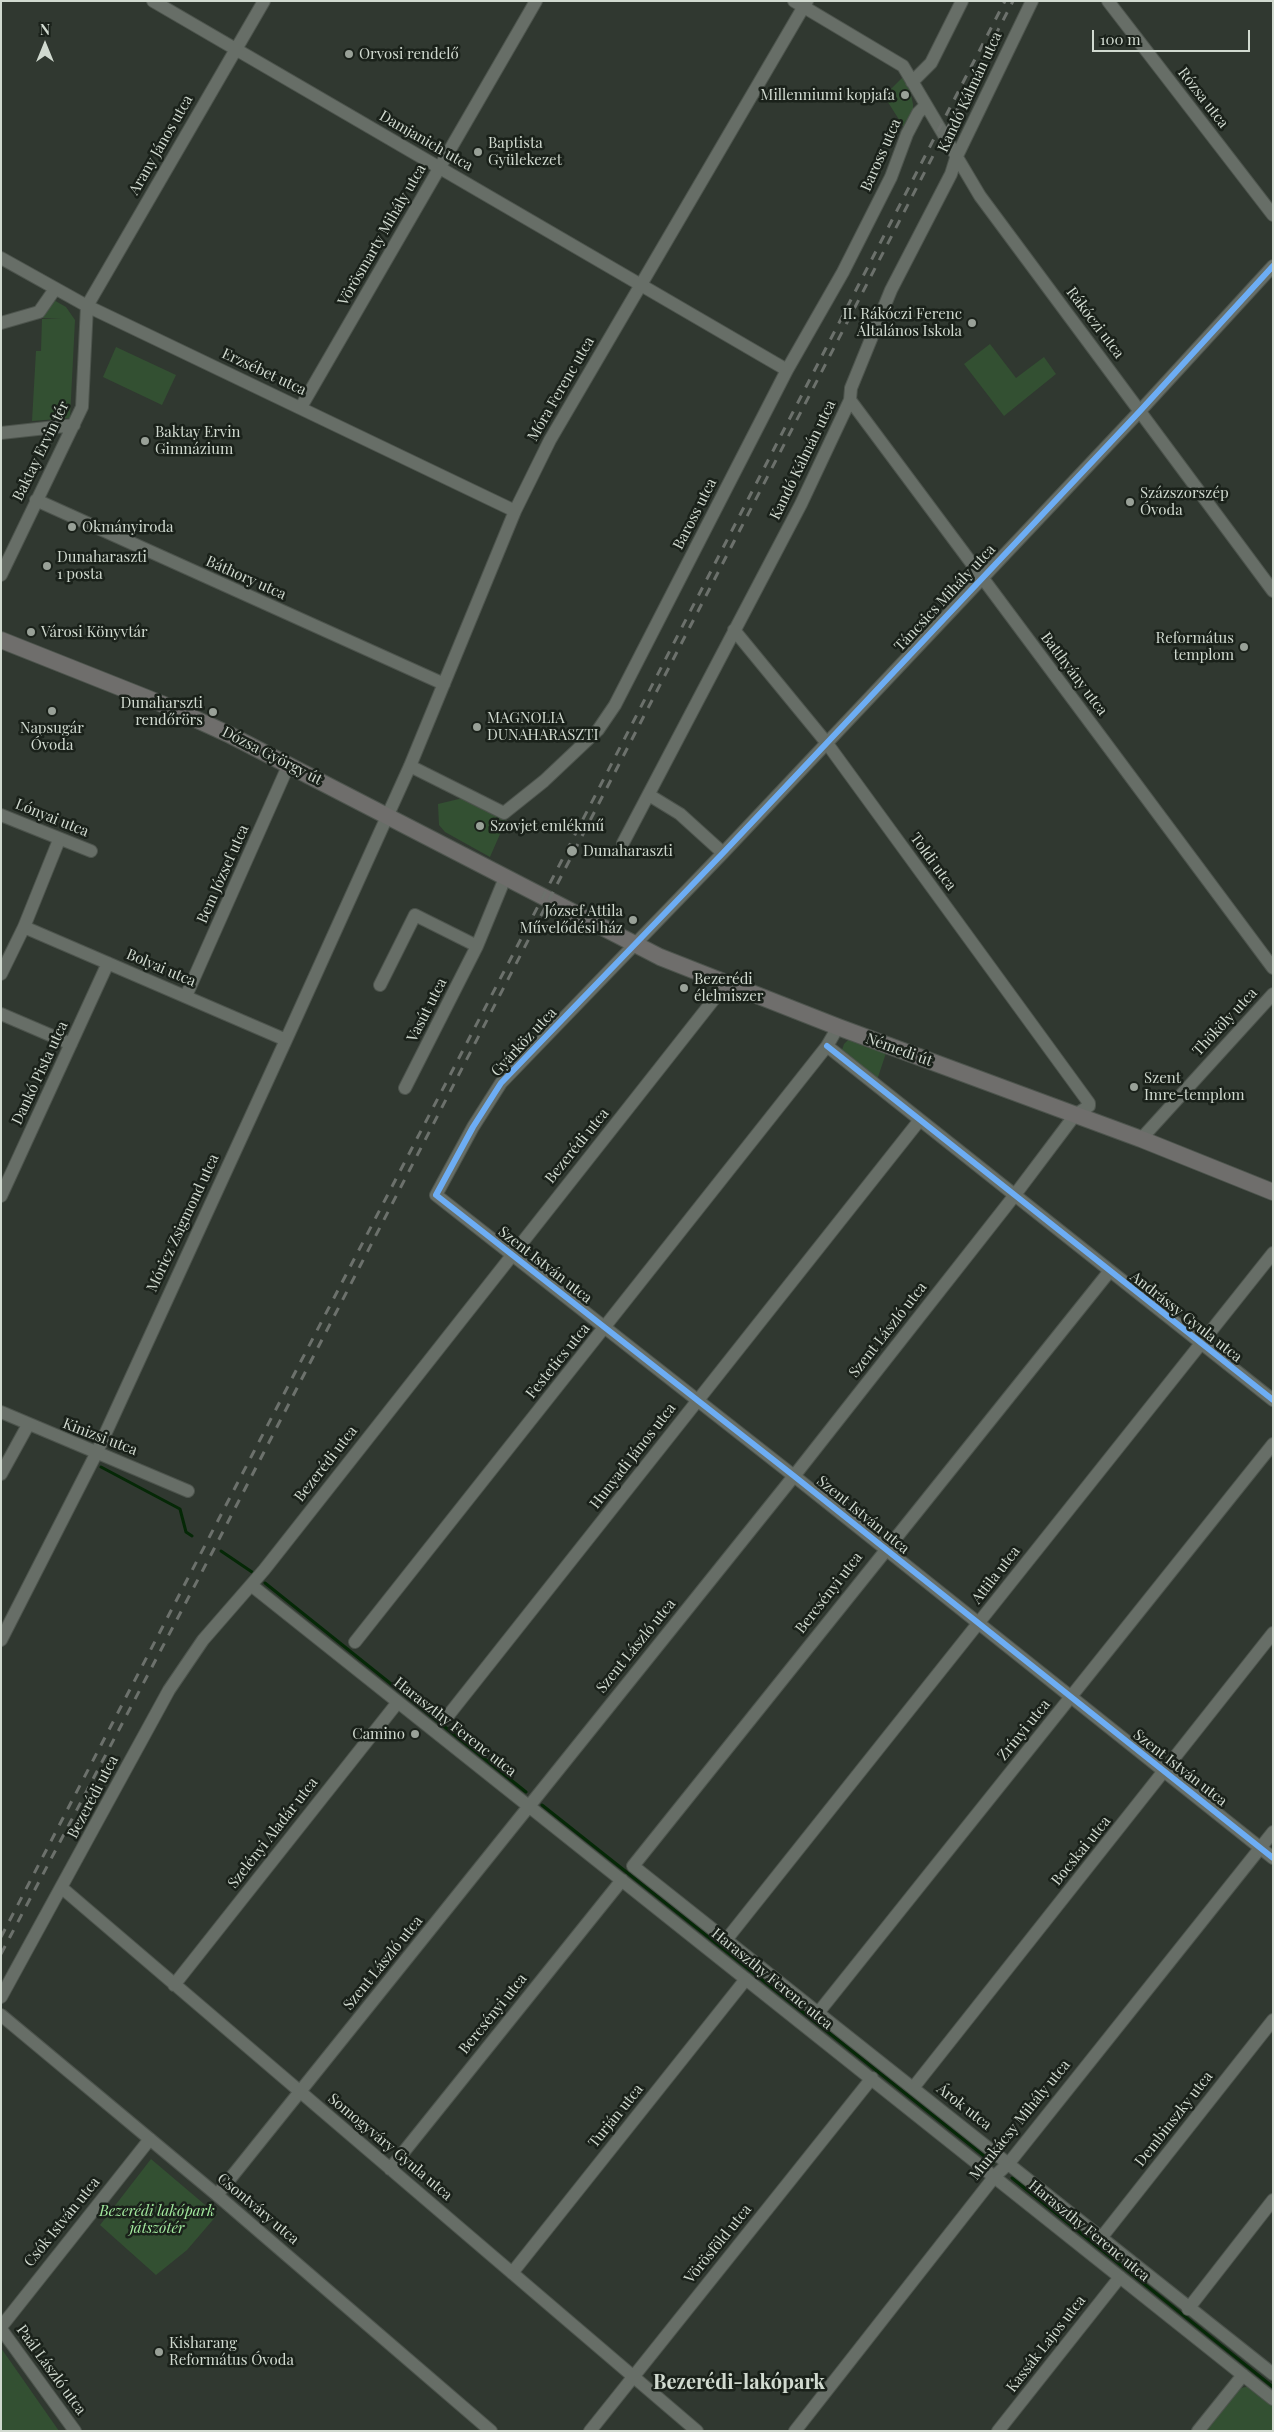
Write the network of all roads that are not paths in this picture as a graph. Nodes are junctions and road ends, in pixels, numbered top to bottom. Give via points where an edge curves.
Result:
1 (152, 1) edge
2 (264, 1) edge
3 (536, 1) edge
4 (962, 1) edge
5 (1032, 1) edge
6 (1108, 1) edge
7 (801, 3) edge
8 (236, 50) junction
9 (912, 82) junction
10 (925, 106) junction
11 (956, 158) junction
12 (440, 168) junction
13 (1273, 215) edge
14 (1, 258) edge
15 (1273, 266) edge
16 (641, 285) junction
17 (55, 289) junction
18 (87, 306) junction
19 (1, 323) edge
20 (787, 370) junction
21 (850, 400) junction
22 (301, 407) junction
23 (1140, 411) junction
24 (74, 426) junction
25 (1, 433) edge
26 (36, 500) junction
27 (516, 511) junction
28 (1, 575) edge
29 (982, 578) junction
30 (1273, 591) edge
31 (734, 630) junction
32 (1, 640) edge
33 (444, 684) junction
34 (826, 742) junction
35 (289, 764) junction
36 (410, 766) junction
37 (649, 795) junction
38 (1, 815) edge
39 (387, 816) junction
40 (59, 840) junction
41 (623, 843) dead end
42 (91, 851) dead end
43 (723, 853) junction
44 (505, 878) junction
45 (533, 892) joint
46 (24, 927) junction
47 (634, 945) junction
48 (477, 946) junction
49 (108, 963) junction
50 (1273, 968) edge
51 (1, 974) edge
52 (726, 984) junction
53 (380, 985) dead end
54 (1273, 994) edge
55 (186, 996) junction
56 (1, 1014) edge
57 (838, 1027) junction
58 (286, 1040) junction
59 (71, 1044) junction
60 (827, 1046) junction
61 (405, 1088) dead end
62 (1075, 1115) junction
63 (919, 1121) junction
64 (1140, 1139) junction
65 (1273, 1192) edge
66 (436, 1195) joint
67 (1, 1196) edge
68 (1014, 1197) junction
69 (1273, 1253) edge
70 (510, 1255) junction
71 (1109, 1272) junction
72 (605, 1328) junction
73 (1201, 1344) junction
74 (1273, 1400) edge
75 (698, 1401) junction
76 (1, 1412) edge
77 (28, 1425) junction
78 (1273, 1444) edge
79 (96, 1454) junction
80 (1, 1474) edge
81 (794, 1476) junction
82 (188, 1490) dead end
83 (886, 1548) junction
84 (251, 1585) junction
85 (978, 1624) junction
86 (1273, 1633) edge
87 (1, 1640) edge
88 (355, 1642) dead end
89 (1071, 1698) junction
90 (398, 1702) junction
91 (447, 1718) dead end
92 (1164, 1772) junction
93 (529, 1806) junction
94 (1273, 1832) edge
95 (1260, 1848) junction
96 (1273, 1858) edge
97 (633, 1866) joint
98 (622, 1880) junction
99 (62, 1888) junction
100 (726, 1940) junction
101 (746, 1979) junction
102 (174, 1985) junction
103 (1, 1997) edge
104 (818, 2013) junction
105 (1, 2015) edge
106 (1273, 2020) edge
107 (872, 2078) junction
108 (913, 2088) junction
109 (300, 2092) junction
110 (150, 2139) junction
111 (1009, 2163) junction
112 (390, 2169) junction
113 (995, 2176) junction
114 (217, 2195) junction
115 (1273, 2200) edge
116 (1101, 2238) junction
117 (512, 2273) junction
118 (1120, 2277) junction
119 (1188, 2309) junction
120 (1, 2328) edge
121 (1273, 2374) edge
122 (1243, 2375) junction
123 (633, 2377) junction
124 (1273, 2399) edge
125 (75, 2431) edge
126 (491, 2431) edge
127 (590, 2431) edge
128 (697, 2431) edge
129 (795, 2431) edge
130 (998, 2431) edge
131 (1198, 2431) edge

1 - 8 street, Damjanich utca
2 - 8 street, Arany János utca
3 - 12 street, Vörösmarty Mihály utca
4 - 9 street via 931,63
5 - 11 street, Kandó Kálmán utca
6 - 13 street, Rózsa utca
7 - 9 street, Rákóczi utca via 903,66
7 - 16 street, Móra Ferenc utca
8 - 12 street, Damjanich utca
8 - 18 street, Arany János utca
9 - 10 street, Rákóczi utca
10 - 11 street, Rákóczi utca
10 - 20 street, Baross utca via 912,124 891,177 844,272
11 - 21 street, Kandó Kálmán utca via 951,174 891,290 851,388
11 - 23 street, Rákóczi utca via 980,196
12 - 16 street, Damjanich utca
12 - 22 street, Vörösmarty Mihály utca
14 - 17 street, Erzsébet utca
15 - 23 street, Táncsics Mihály utca
16 - 20 street, Damjanich utca
16 - 27 street, Móra Ferenc utca via 550,440
17 - 18 street, Erzsébet utca
17 - 19 street via 39,312
18 - 22 street, Erzsébet utca
18 - 24 street, Baktay Ervin tér via 82,407
20 - 36 street, Baross utca via 615,705 598,730 504,813
21 - 29 street, Batthyány utca
21 - 31 street, Kandó Kálmán utca via 801,504
22 - 27 street, Erzsébet utca
23 - 29 street, Táncsics Mihály utca
23 - 30 street, Rákóczi utca
24 - 25 street
24 - 26 street, Baktay Ervin tér
26 - 28 street, Baktay Ervin tér
26 - 33 street, Báthory utca
27 - 33 street, Móra Ferenc utca
29 - 34 street, Táncsics Mihály utca
29 - 50 street, Batthyány utca
31 - 34 street, Toldi utca
31 - 37 street, Kandó Kálmán utca
32 - 35 main road, Dózsa György út via 167,706
33 - 36 street, Móra Ferenc utca
34 - 43 street, Táncsics Mihály utca
34 - 62 street, Toldi utca via 1089,1103
35 - 39 main road, Dózsa György út
35 - 55 street, Bem József utca
36 - 39 street, Móra Ferenc utca
37 - 41 street, Kandó Kálmán utca
37 - 43 street via 680,814
38 - 40 street, Lónyai utca
39 - 44 main road, Dózsa György út
39 - 58 street, Móricz Zsigmond utca
40 - 42 street, Lónyai utca
40 - 46 street
43 - 47 street, Táncsics Mihály utca
44 - 45 main road, Dózsa György út
44 - 48 street, Vasút utca
45 - 47 main road, Némedi út
46 - 49 street, Bolyai utca
46 - 51 street
47 - 52 main road, Némedi út
47 - 66 street, Gyárköz utca via 502,1082
48 - 53 street via 415,916
48 - 61 street, Vasút utca
49 - 55 street, Bolyai utca
49 - 59 street, Dankó Pista utca
52 - 57 main road, Némedi út
52 - 70 street, Bezerédi utca
54 - 64 street, Thököly utca
55 - 58 street, Bolyai utca
56 - 59 street
57 - 60 street, Festetics utca
57 - 62 main road, Némedi út
58 - 79 street, Móricz Zsigmond utca
59 - 67 street, Dankó Pista utca
60 - 63 street, Andrássy Gyula utca
60 - 72 street, Festetics utca
62 - 64 main road, Némedi út
62 - 68 street, Szent László utca
63 - 68 street, Andrássy Gyula utca
63 - 75 street, Hunyadi János utca
64 - 65 main road, Némedi út
66 - 70 street, Szent István utca
68 - 71 street, Andrássy Gyula utca
68 - 81 street, Szent László utca
69 - 73 street, Attila utca
70 - 72 street, Szent István utca
70 - 84 street, Bezerédi utca
71 - 73 street, Andrássy Gyula utca
71 - 83 street, Bercsényi utca
72 - 75 street, Szent István utca
72 - 88 street, Festetics utca
73 - 74 street, Andrássy Gyula utca
73 - 85 street, Attila utca
75 - 81 street, Szent István utca
75 - 91 street, Hunyadi János utca
76 - 77 street, Kinizsi utca
77 - 79 street, Kinizsi utca
77 - 80 street
78 - 89 street, Zrínyi utca
79 - 82 street, Kinizsi utca via 107,1455
79 - 87 street, Móricz Zsigmond utca
81 - 83 street, Szent István utca
81 - 93 street, Szent László utca
83 - 85 street, Szent István utca
83 - 97 street, Bercsényi utca
84 - 90 street, Haraszthy Ferenc utca
84 - 99 street, Bezerédi utca via 203,1640 169,1690
85 - 89 street, Szent István utca
85 - 100 street, Attila utca
86 - 92 street, Bocskai utca
89 - 92 street, Szent István utca
89 - 104 street, Zrínyi utca
90 - 93 street, Haraszthy Ferenc utca
90 - 102 street, Szelényi Aladár utca
92 - 95 street, Szent István utca
92 - 108 street, Bocskai utca
93 - 98 street, Haraszthy Ferenc utca
93 - 109 street, Szent László utca
94 - 95 street, Munkácsy Mihály utca
95 - 96 street, Szent István utca
95 - 111 street, Munkácsy Mihály utca
97 - 100 street, Árok utca
98 - 101 street, Haraszthy Ferenc utca
98 - 112 street, Bercsényi utca
99 - 102 street, Somogyváry Gyula utca
99 - 103 street, Bezerédi utca
100 - 104 street, Árok utca
101 - 107 street, Haraszthy Ferenc utca
101 - 117 street, Turján utca
102 - 109 street, Somogyváry Gyula utca
104 - 108 street, Árok utca
105 - 110 street, Csontváry utca
106 - 116 street, Dembinszky utca
107 - 113 street, Haraszthy Ferenc utca
107 - 123 street, Vörösföld utca
108 - 111 street, Árok utca
109 - 112 street, Somogyváry Gyula utca
109 - 114 street, Szent László utca
110 - 114 street, Csontváry utca
110 - 120 street, Csók István utca
111 - 113 street, Munkácsy Mihály utca
111 - 116 street, Árok utca
112 - 117 street, Somogyváry Gyula utca
113 - 118 street, Haraszthy Ferenc utca
113 - 129 street, Munkácsy Mihály utca
114 - 126 street, Csontváry utca
115 - 119 street
116 - 119 street, Árok utca
117 - 123 street, Somogyváry Gyula utca
118 - 122 street, Haraszthy Ferenc utca
118 - 130 street, Kassák Lajos utca
119 - 121 street, Árok utca
120 - 125 street, Paál László utca
122 - 124 street, Haraszthy Ferenc utca
122 - 131 street
123 - 127 street, Vörösföld utca
123 - 128 street, Somogyváry Gyula utca

